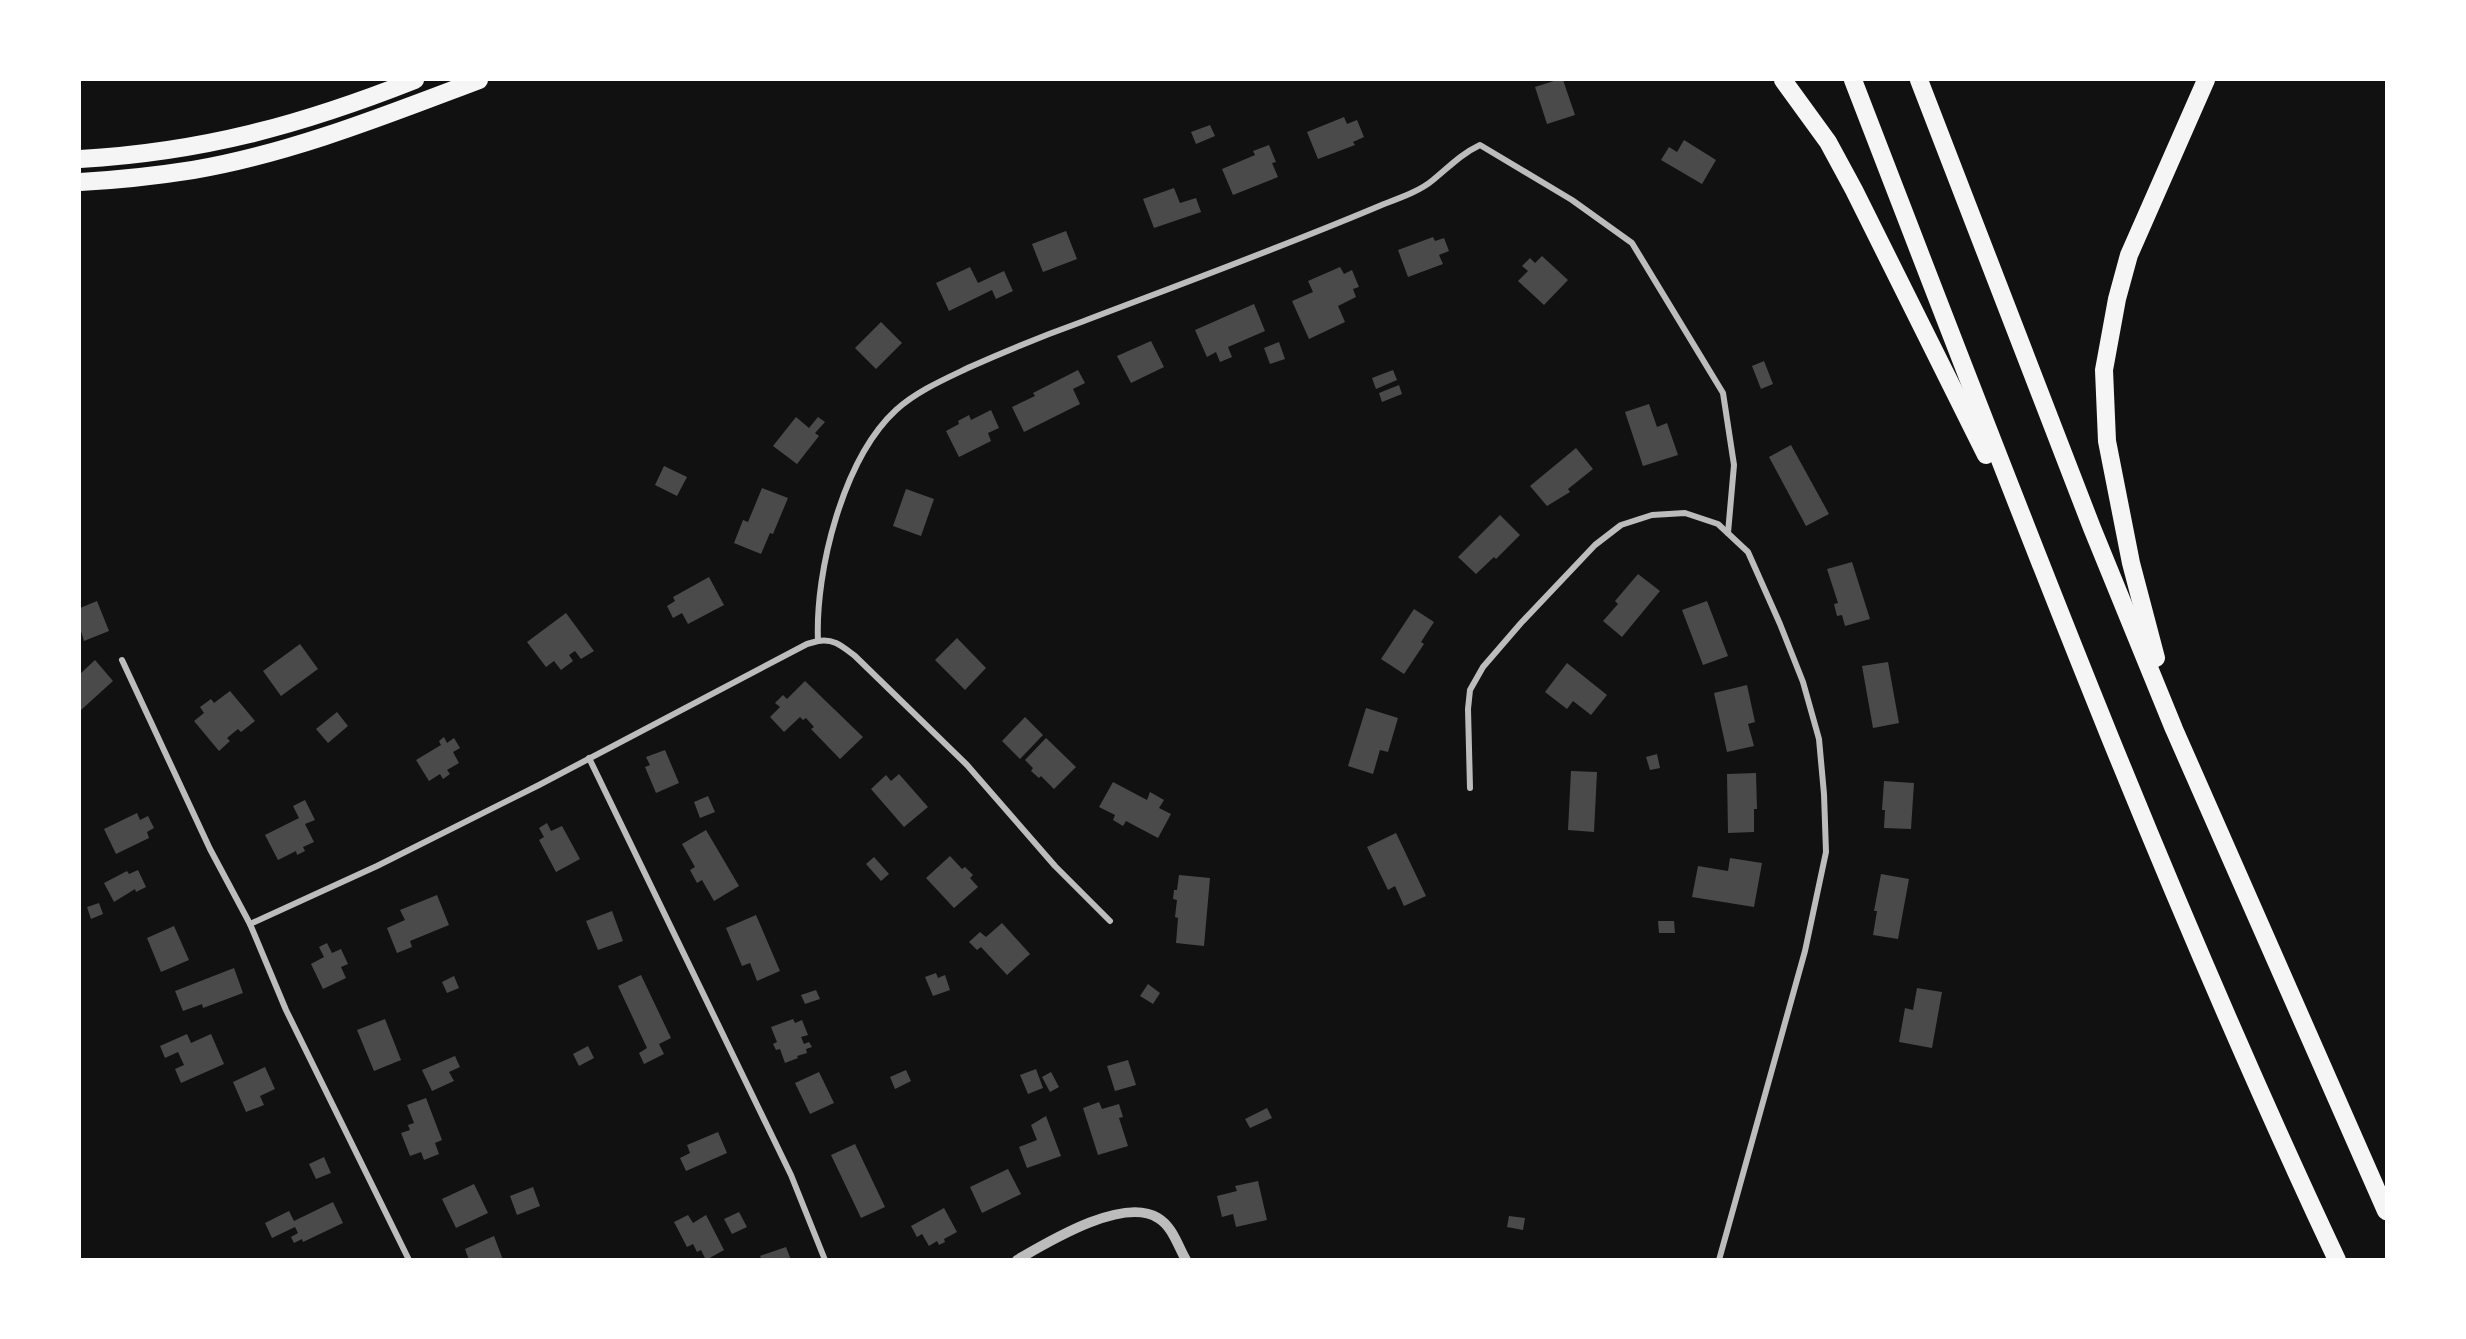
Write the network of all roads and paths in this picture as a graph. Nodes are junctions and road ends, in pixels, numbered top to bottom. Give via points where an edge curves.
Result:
1 (415, 80) edge
2 (479, 80) edge
3 (1784, 80) edge
4 (1852, 80) edge
5 (1919, 80) edge
6 (2206, 80) edge
7 (80, 159) edge
8 (80, 182) edge
9 (1728, 533) junction
10 (2056, 604) junction
11 (818, 641) junction
12 (122, 660) dead end
13 (2174, 729) junction
14 (589, 758) junction
15 (1470, 788) dead end
16 (1110, 921) dead end
17 (250, 924) junction
18 (2386, 1211) edge
19 (409, 1260) edge
20 (825, 1260) edge
21 (1017, 1260) edge
22 (1186, 1260) edge
23 (1719, 1260) edge
24 (2337, 1260) edge

1 - 7 highway via 332,111 240,137 122,157
2 - 8 highway via 374,120 253,156 193,170
3 - 10 highway via 1828,142 1974,429
4 - 10 highway
5 - 13 highway
6 - 13 highway via 2129,255 2104,370 2107,441 2116,493
9 - 11 street via 1734,465 1723,393 1632,243 1572,200 1480,145 1465,152 1431,182 1385,204 1021,344 945,379 903,404 875,435 848,485 821,575
9 - 15 street via 1718,524 1685,513 1652,515 1621,525 1595,545 1513,631 1483,667 1470,690
9 - 23 street via 1748,552 1803,682 1819,739 1826,852 1805,951
10 - 24 highway via 2228,1016
11 - 14 street
11 - 16 street via 834,642 855,656 967,765 1055,866
12 - 17 street via 207,844
13 - 18 highway
14 - 17 street via 377,866
14 - 20 street via 786,1165
17 - 19 street via 286,1010
21 - 22 street via 1086,1224 1131,1212 1163,1221

